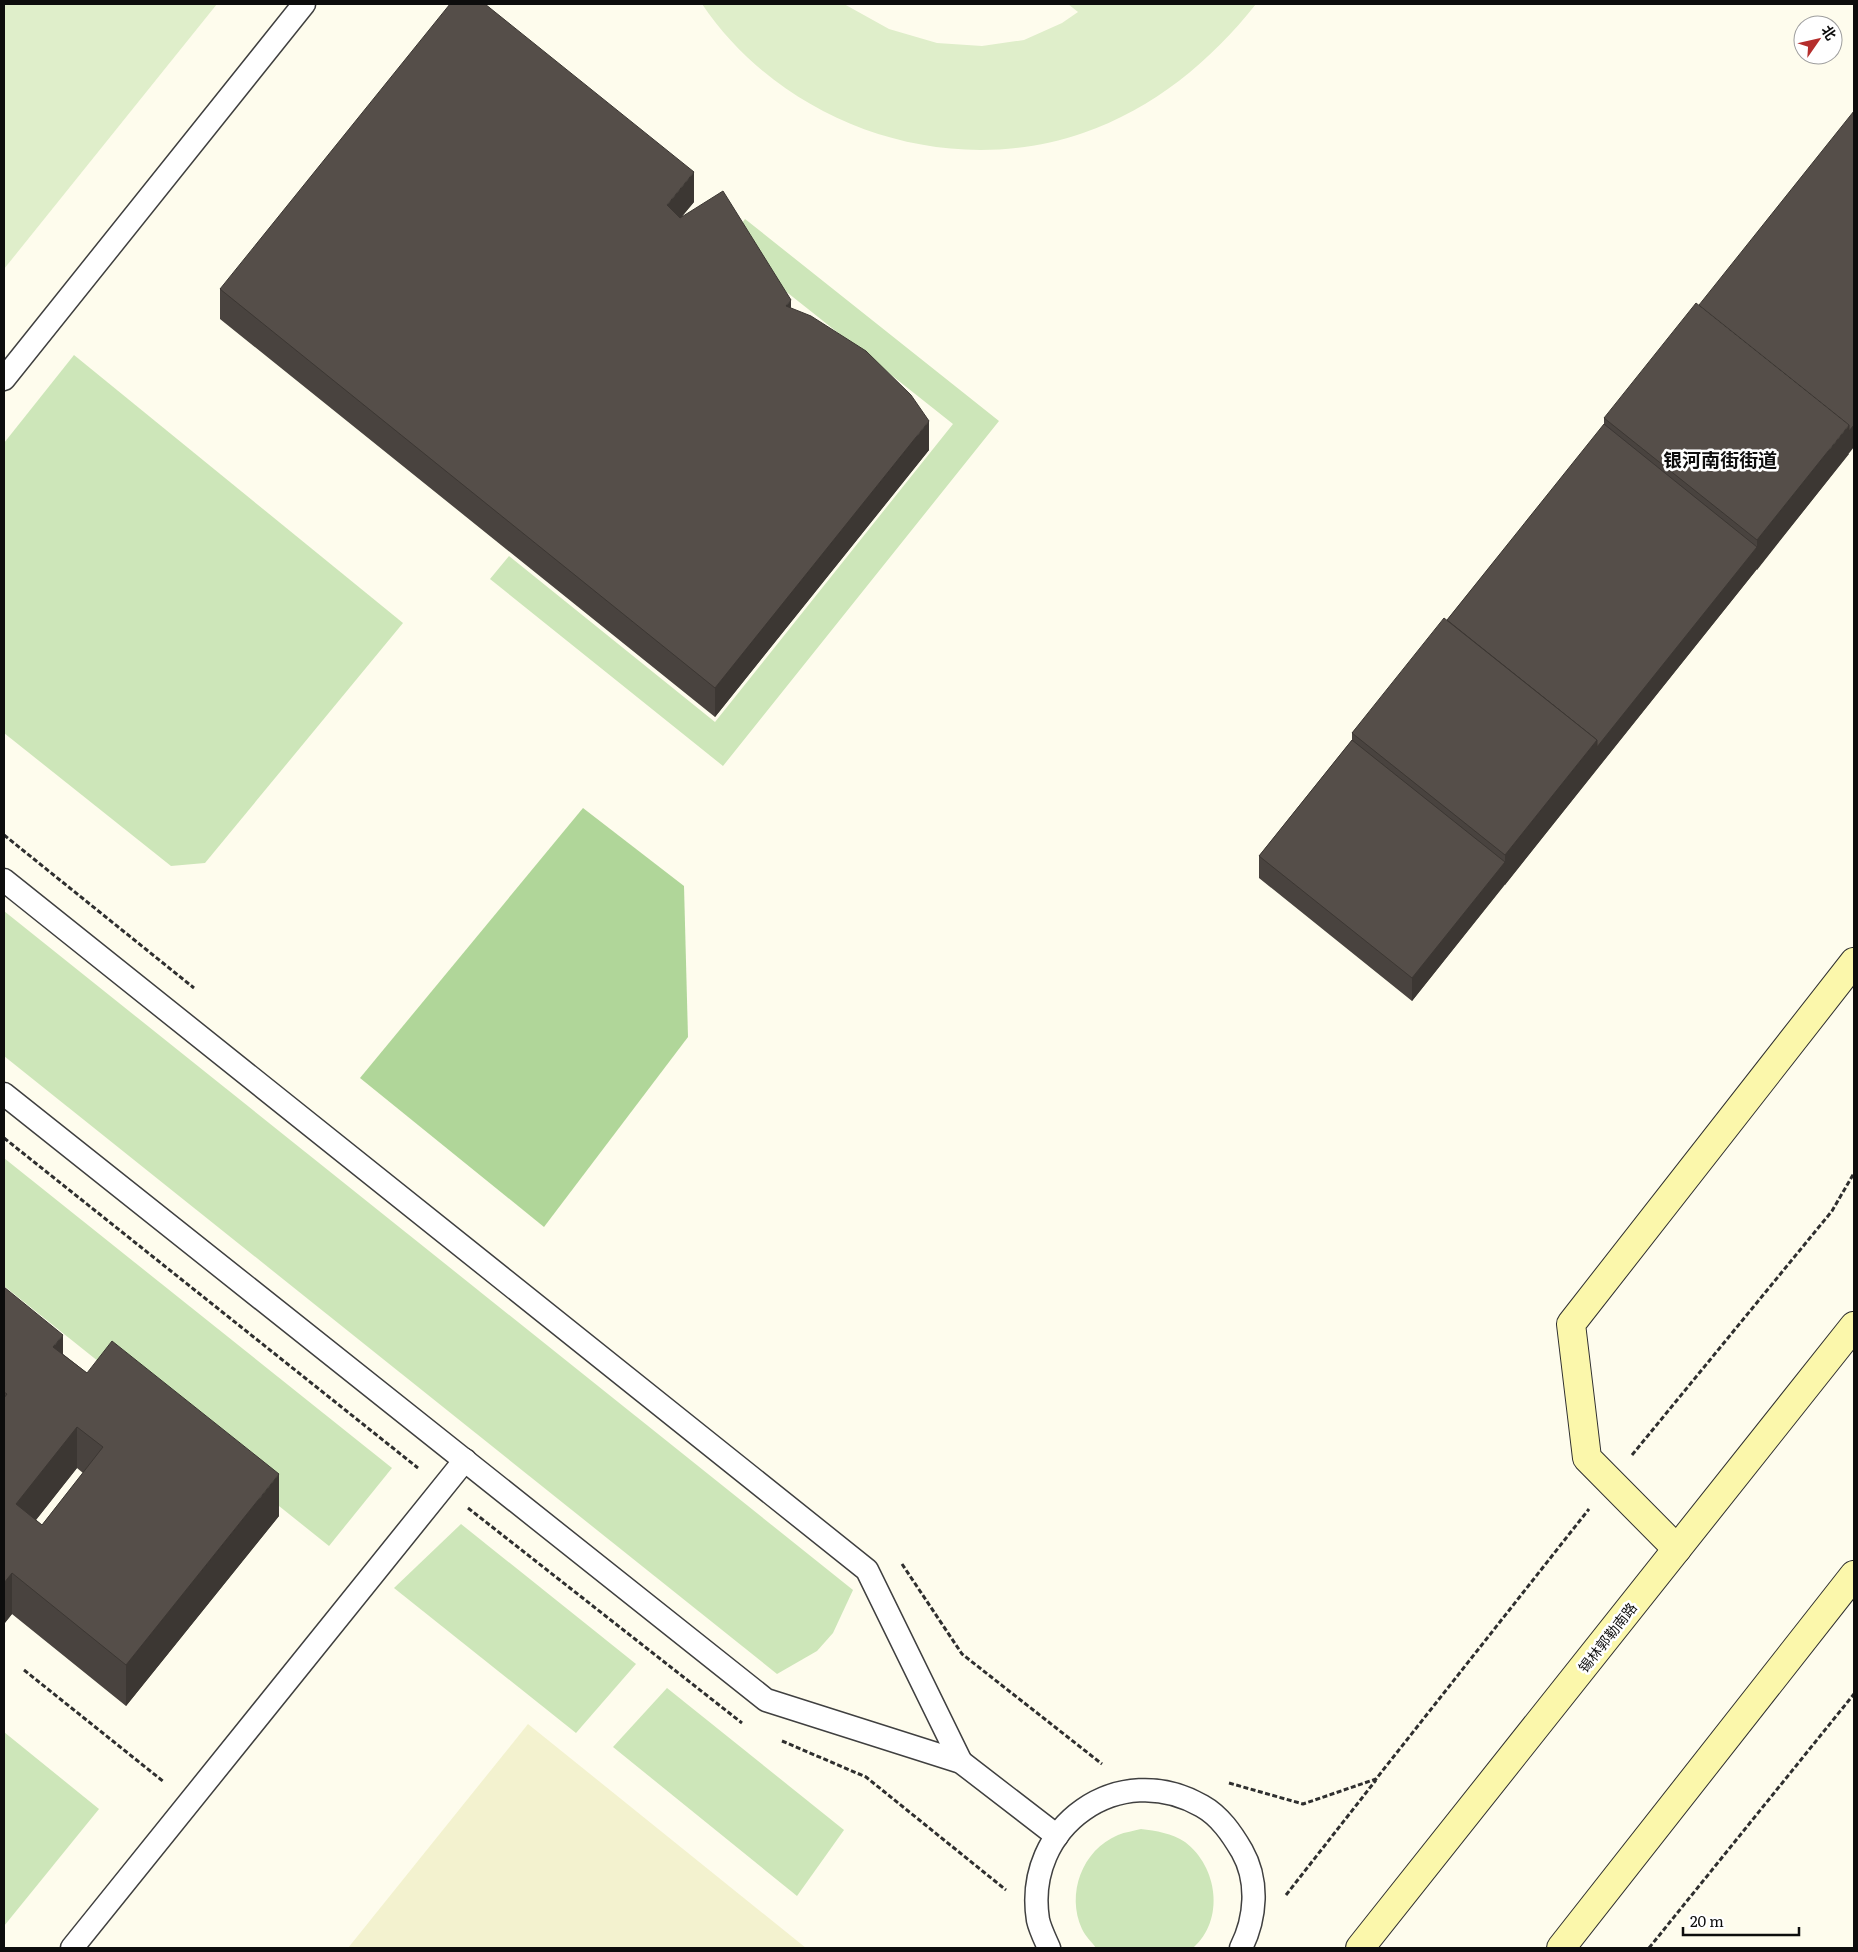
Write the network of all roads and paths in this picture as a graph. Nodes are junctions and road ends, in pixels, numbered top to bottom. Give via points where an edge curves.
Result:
1 (304, 4) edge
2 (4, 379) edge
3 (4, 835) edge
4 (4, 880) edge
5 (1854, 962) edge
6 (198, 990) dead end
7 (4, 1094) edge
8 (1854, 1173) edge
9 (1854, 1326) edge
10 (465, 1460) junction
11 (1611, 1482) junction
12 (1677, 1549) junction
13 (899, 1559) dead end
14 (1854, 1576) edge
15 (24, 1670) dead end
16 (1854, 1694) edge
17 (961, 1762) junction
18 (1109, 1766) dead end
19 (1376, 1779) junction
20 (1220, 1781) dead end
21 (190, 1802) junction
22 (1057, 1836) junction
23 (1280, 1902) dead end
24 (72, 1948) edge
25 (1049, 1948) edge
26 (1241, 1948) edge
27 (1360, 1948) edge
28 (1561, 1948) edge
29 (1649, 1948) edge

1 - 2 lane
3 - 6 path
4 - 17 lane via 867,1570
5 - 11 main road via 1571,1324 1587,1458
7 - 10 lane
8 - 11 path via 1832,1211
9 - 12 main road, 锡林郭勒南路
10 - 17 lane via 766,1700
10 - 21 lane
11 - 12 main road
11 - 19 path
12 - 27 main road, 锡林郭勒南路
13 - 18 path via 962,1654 1100,1763
14 - 28 main road
15 - 21 path
16 - 29 path
17 - 22 lane
19 - 20 path via 1303,1804
19 - 23 path
21 - 24 lane
22 - 25 lane via 1047,1850 1037,1884 1038,1921
22 - 26 lane via 1069,1820 1099,1799 1134,1789 1171,1792 1204,1806 1230,1830 1248,1861 1254,1895 1249,1931

